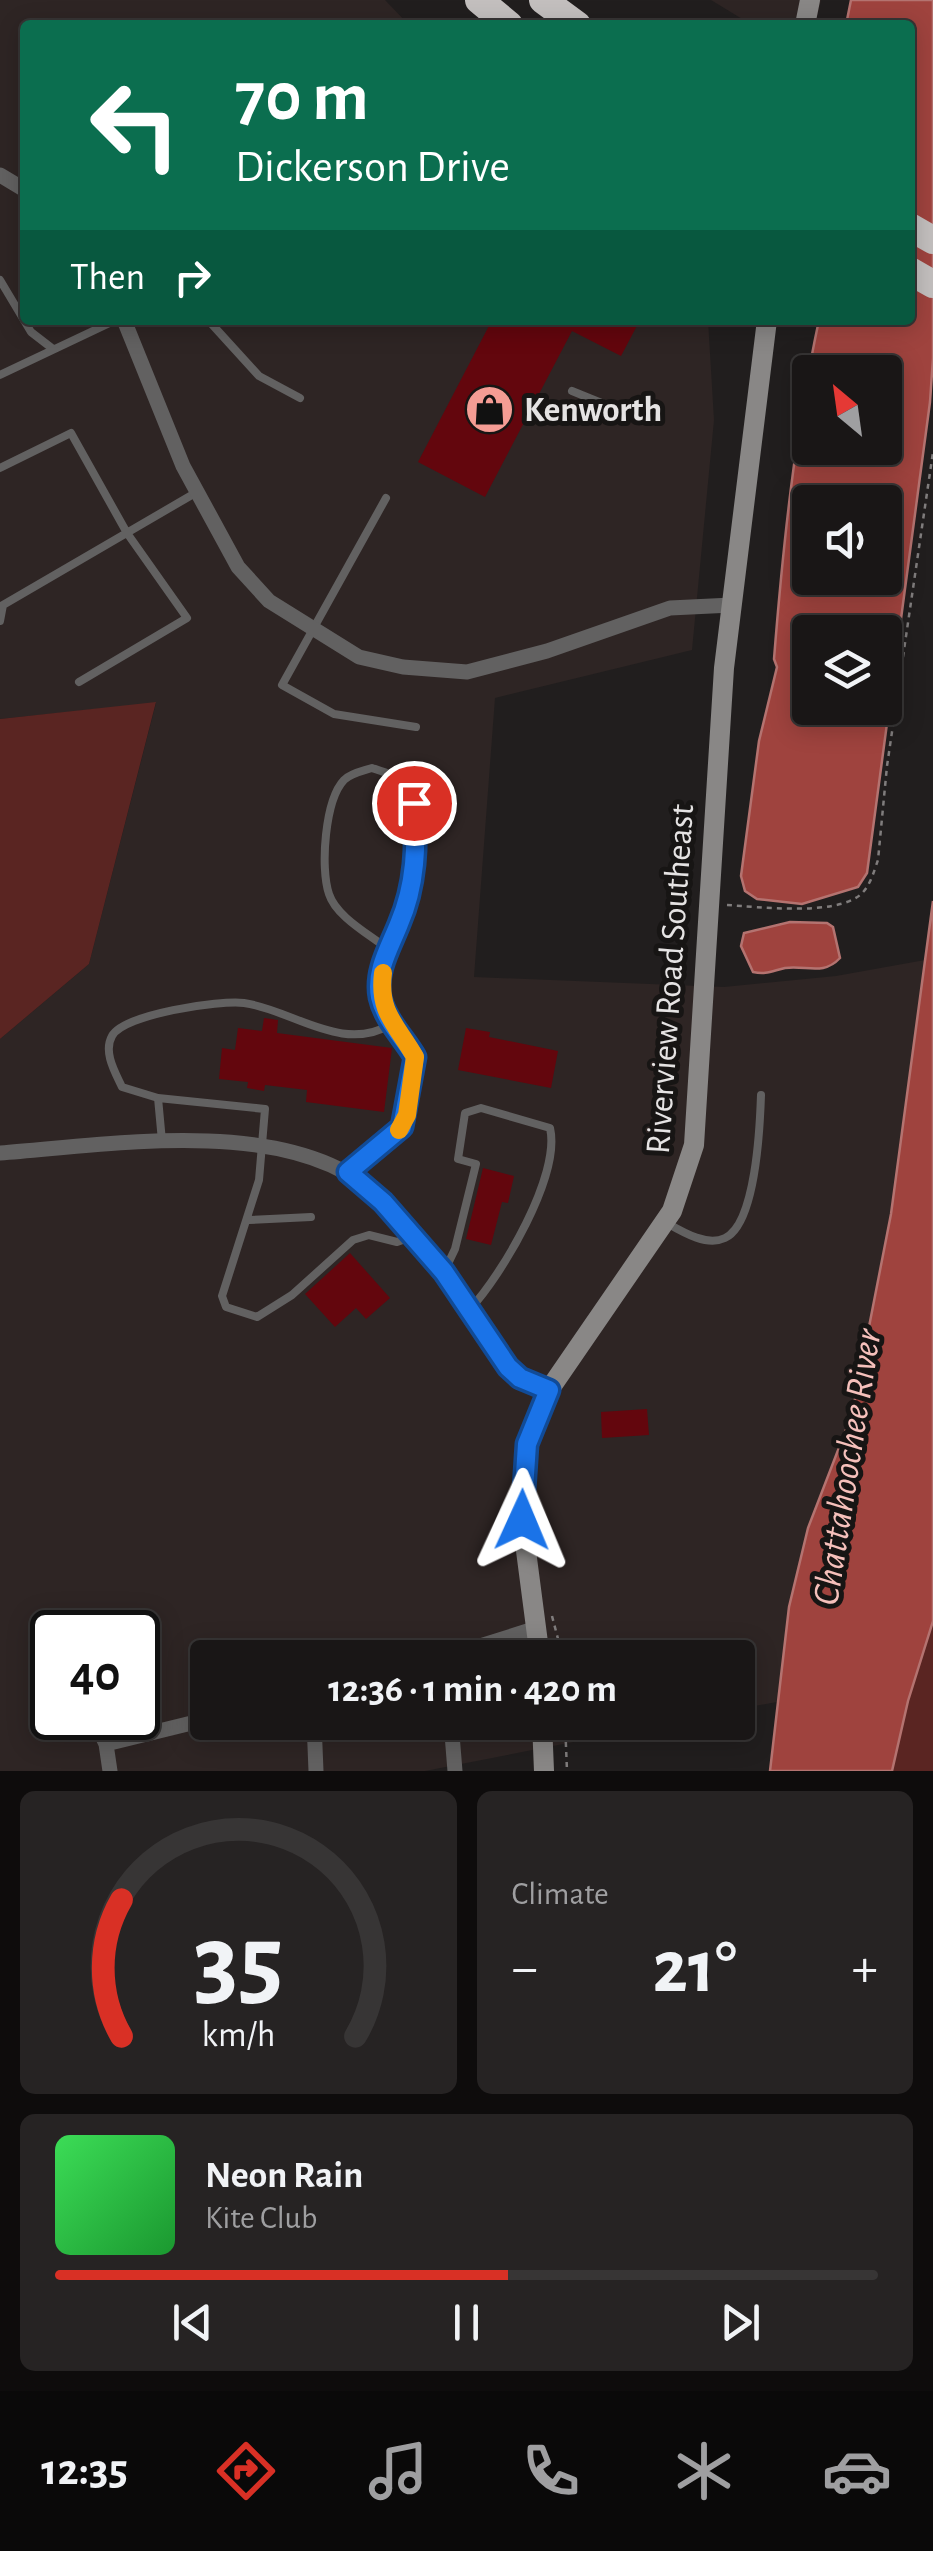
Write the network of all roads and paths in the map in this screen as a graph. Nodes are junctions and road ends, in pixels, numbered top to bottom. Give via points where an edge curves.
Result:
1 (478, 0) edge
2 (544, 0) edge
3 (503, 20) edge
4 (570, 20) edge
5 (0, 280) edge
6 (20, 314) edge
7 (27, 325) edge
8 (105, 325) edge
9 (126, 325) edge
10 (213, 325) edge
11 (766, 325) edge
12 (52, 349) junction
13 (0, 375) edge
14 (572, 391) dead end
15 (300, 398) dead end
16 (646, 421) dead end
17 (933, 452) edge
18 (0, 468) edge
19 (196, 492) junction
20 (386, 498) dead end
21 (128, 533) junction
22 (2, 602) edge
23 (732, 605) junction
24 (0, 620) edge
25 (313, 627) junction
26 (79, 682) dead end
27 (416, 727) dead end
28 (710, 905) junction
29 (386, 947) junction
30 (392, 1024) junction
31 (761, 1096) dead end
32 (158, 1098) junction
33 (162, 1141) junction
34 (262, 1148) junction
35 (0, 1152) edge
36 (348, 1172) junction
37 (312, 1217) dead end
38 (249, 1220) junction
39 (666, 1222) junction
40 (414, 1236) junction
41 (444, 1272) junction
42 (470, 1309) junction
43 (549, 1390) junction
44 (550, 1608) dead end
45 (536, 1628) junction
46 (498, 1640) edge
47 (538, 1640) edge
48 (558, 1640) edge
49 (190, 1723) edge
50 (104, 1740) edge
51 (315, 1740) edge
52 (452, 1740) edge
53 (543, 1740) edge
54 (566, 1740) edge
55 (106, 1744) junction
56 (110, 1771) edge
57 (316, 1771) edge
58 (454, 1771) edge
59 (544, 1771) edge
60 (567, 1771) edge

1 - 3 highway
2 - 4 highway
5 - 6 lane
7 - 12 lane
8 - 12 lane
9 - 19 street
10 - 15 lane via 259,376
11 - 23 street, Riverview Road Southeast
12 - 13 lane
14 - 16 lane
17 - 28 path via 878,860 864,893 791,908
18 - 21 lane via 71,433
19 - 21 lane
19 - 25 street via 238,567 269,601
20 - 25 lane
21 - 22 lane
21 - 26 lane via 187,618
22 - 24 lane
23 - 25 street via 670,608 467,672 359,657
23 - 28 street, Riverview Road Southeast
25 - 27 lane via 282,684 334,714
28 - 39 street, Riverview Road Southeast via 694,1146
29 - 29 lane via 400,924 418,853 408,788 372,768 346,777 330,800 325,867 329,896
29 - 30 lane via 380,996
30 - 32 lane via 374,1034 340,1032 247,1003 212,1002 124,1023 109,1044 116,1074 122,1087
30 - 36 lane via 415,1057 407,1115 402,1127
31 - 39 lane via 759,1149 734,1230 708,1240
32 - 33 lane
32 - 34 lane via 265,1109
33 - 34 street
33 - 35 street
34 - 36 street
34 - 38 lane
36 - 40 street
37 - 38 lane
38 - 40 lane via 222,1296 226,1306 257,1317 353,1240
39 - 43 street, Riverview Road Southeast
40 - 41 street
41 - 42 street
41 - 42 lane via 476,1164 458,1159 466,1113 481,1108 550,1128 554,1146 530,1212 489,1289
42 - 43 street via 508,1367
43 - 45 street, Riverview Road Southeast via 522,1473
44 - 48 path
45 - 46 street
45 - 47 street, Riverview Road Southeast
49 - 55 street
50 - 55 street
51 - 57 street
52 - 58 street
53 - 59 street
54 - 60 path
55 - 56 street

